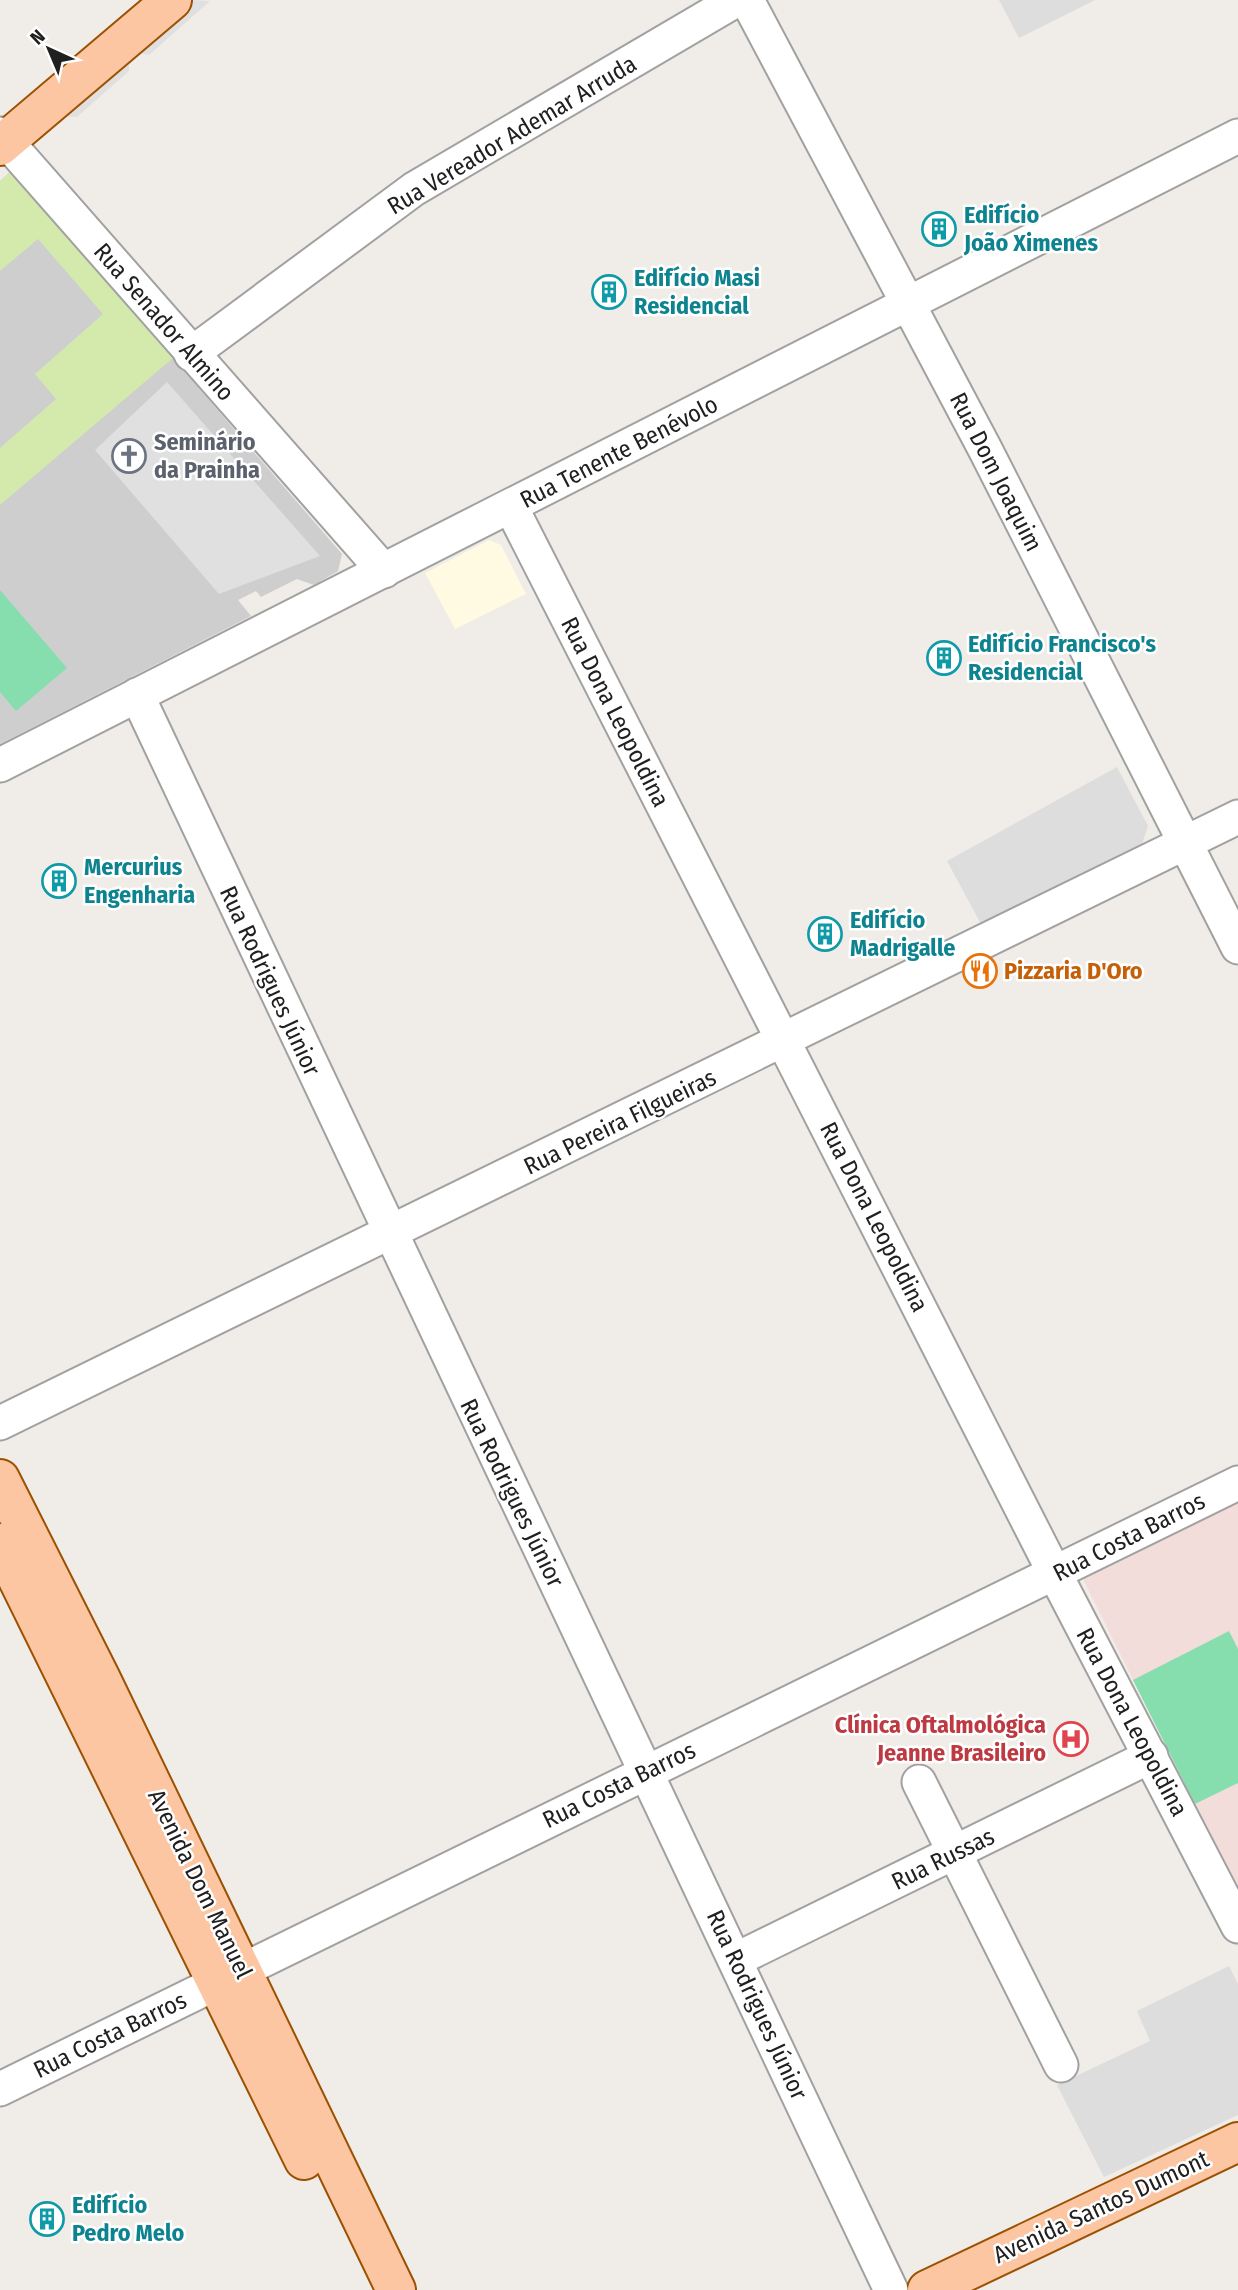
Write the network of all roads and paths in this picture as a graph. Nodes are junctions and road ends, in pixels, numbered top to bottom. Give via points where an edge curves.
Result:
1 (172, 0) edge
2 (736, 0) edge
3 (747, 0) edge
4 (1238, 136) edge
5 (2, 141) edge
6 (908, 303) junction
7 (191, 354) junction
8 (511, 507) junction
9 (384, 571) junction
10 (137, 695) junction
11 (0, 765) edge
12 (1238, 817) edge
13 (1185, 843) junction
14 (1238, 947) edge
15 (783, 1042) junction
16 (388, 1234) junction
17 (0, 1423) edge
18 (0, 1479) edge
19 (1238, 1483) edge
20 (0, 1543) edge
21 (1055, 1574) junction
22 (1151, 1756) junction
23 (647, 1771) junction
24 (919, 1782) dead end
25 (956, 1853) junction
26 (1238, 1926) edge
27 (735, 1959) junction
28 (229, 1977) junction
29 (1061, 2065) dead end
30 (0, 2089) edge
31 (1238, 2142) edge
32 (369, 2290) edge
33 (396, 2290) edge
34 (891, 2290) edge
35 (927, 2290) edge

1 - 5 main road
2 - 7 street, Rua Vereador Ademar Arruda via 414,189
3 - 6 street, Rua Dom Joaquim
4 - 6 street, Rua Tenente Benévolo
5 - 7 street, Rua Senador Almino
6 - 8 street, Rua Tenente Benévolo
6 - 13 street, Rua Dom Joaquim
7 - 9 street, Rua Senador Almino
8 - 9 street, Rua Tenente Benévolo
8 - 15 street, Rua Dona Leopoldina
9 - 10 street, Rua Tenente Benévolo
10 - 11 street, Rua Tenente Benévolo
10 - 16 street, Rua Rodrigues Júnior
12 - 13 street, Rua Pereira Filgueiras
13 - 14 street, Rua Dom Joaquim
13 - 15 street, Rua Pereira Filgueiras
15 - 16 street, Rua Pereira Filgueiras
15 - 21 street, Rua Dona Leopoldina
16 - 17 street, Rua Pereira Filgueiras
16 - 23 street, Rua Rodrigues Júnior
18 - 28 main road, Avenida Dom Manuel via 100,1677
19 - 21 street, Rua Costa Barros
20 - 28 main road, Avenida Dom Manuel
21 - 22 street, Rua Dona Leopoldina
21 - 23 street, Rua Costa Barros
22 - 25 street, Rua Russas
22 - 26 street, Rua Dona Leopoldina
23 - 27 street, Rua Rodrigues Júnior
23 - 28 street, Rua Costa Barros
24 - 25 street
25 - 27 street, Rua Russas
25 - 29 street
27 - 34 street, Rua Rodrigues Júnior
28 - 30 street, Rua Costa Barros
28 - 32 main road, Avenida Dom Manuel
28 - 33 main road, Avenida Dom Manuel
31 - 35 main road, Avenida Santos Dumont

